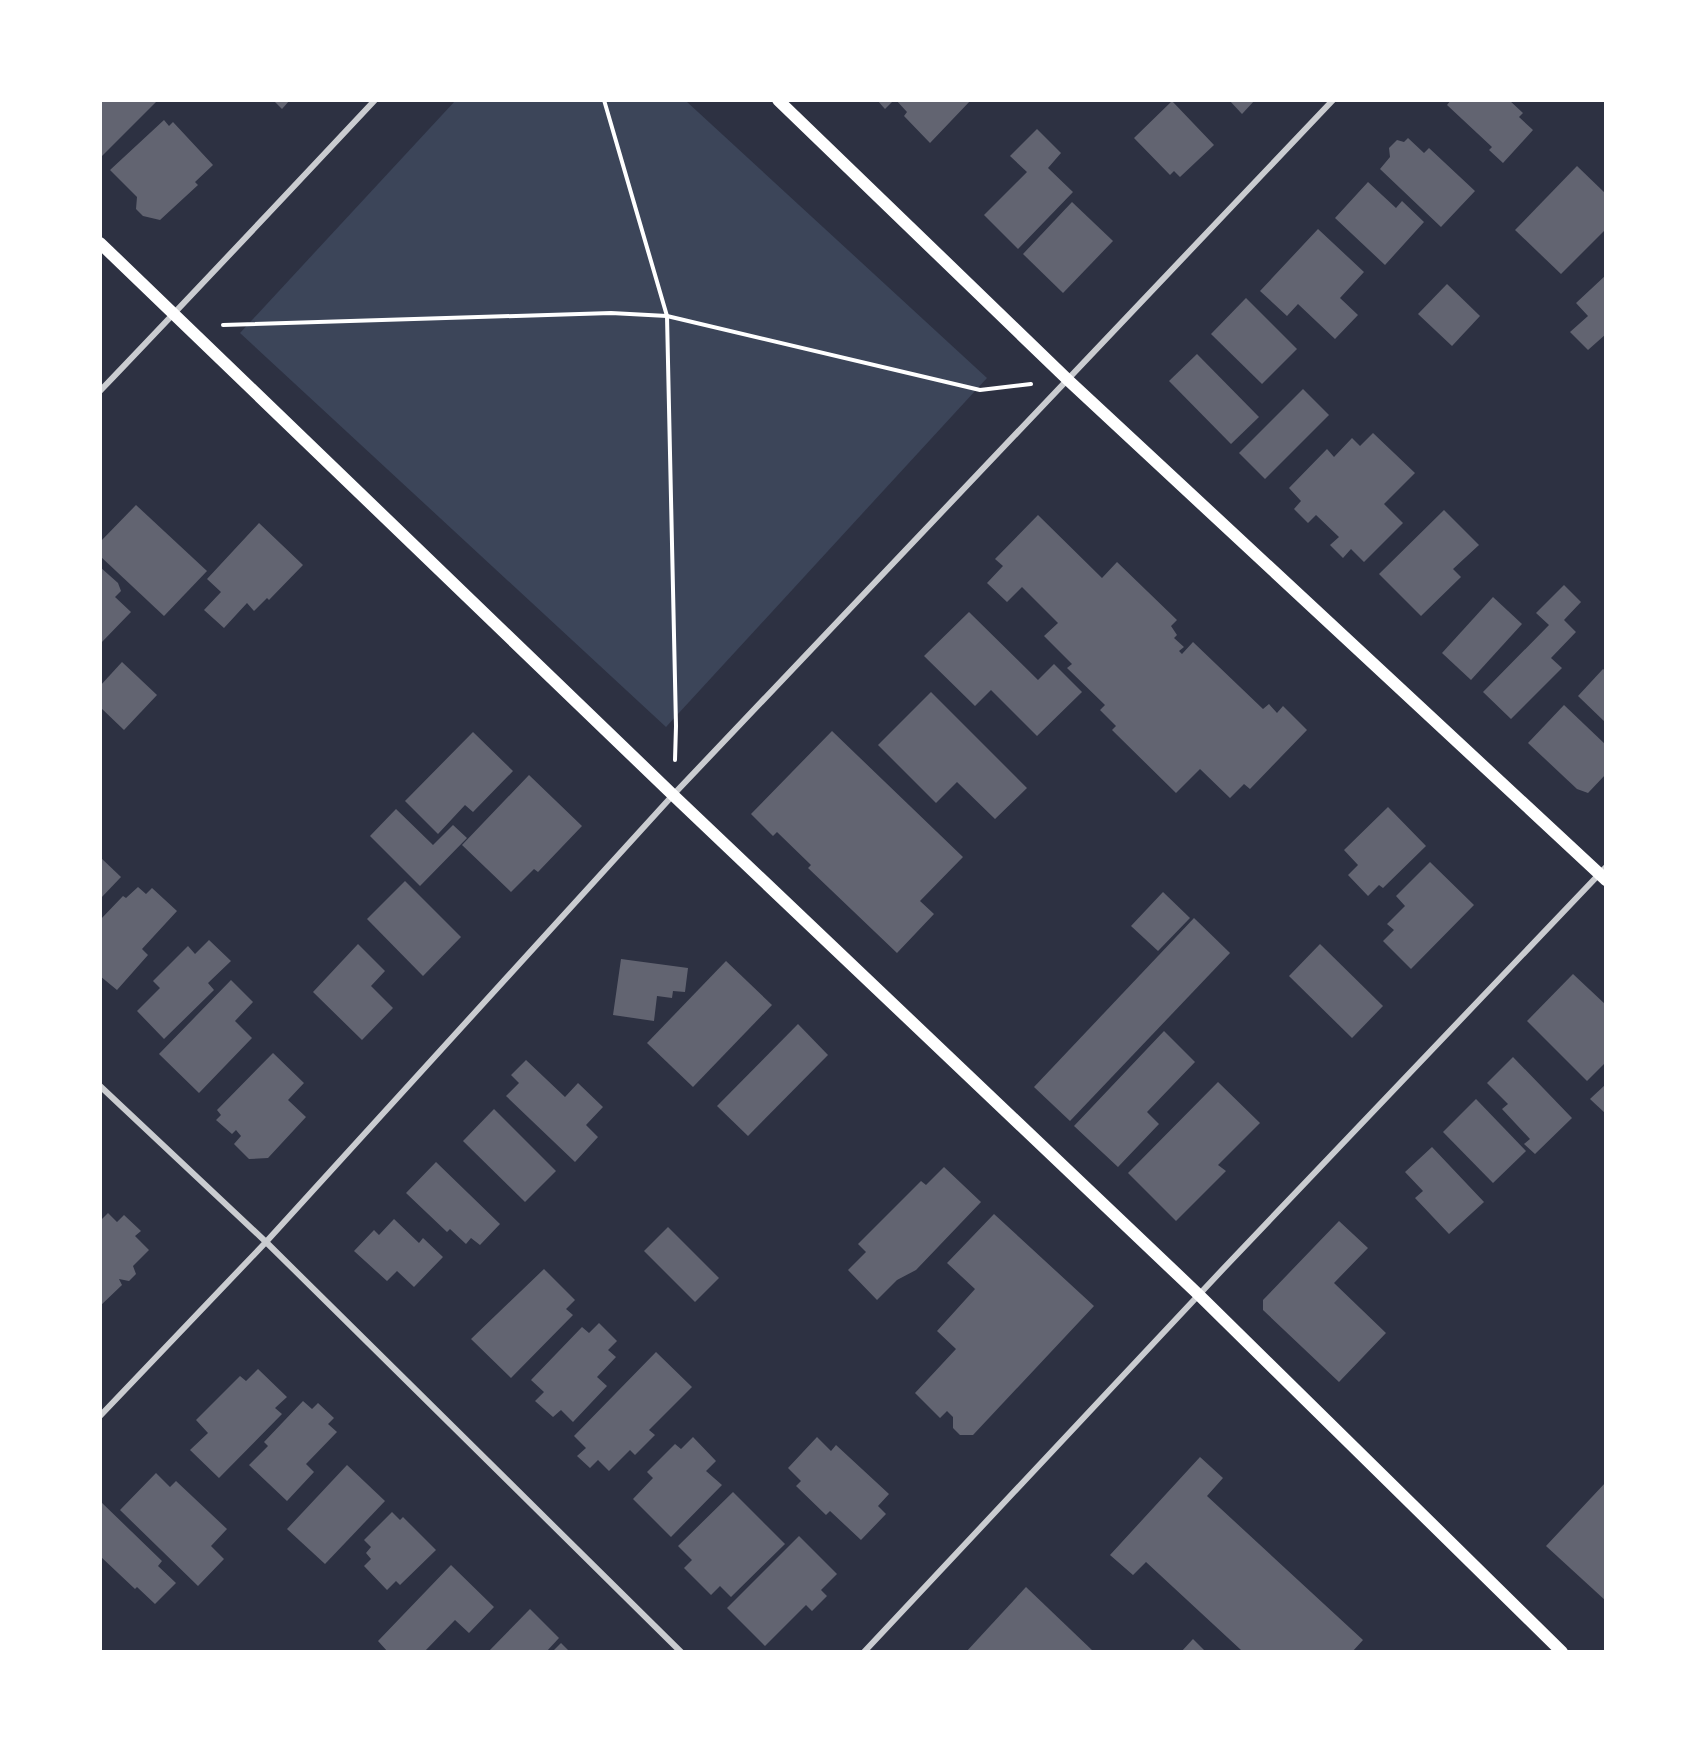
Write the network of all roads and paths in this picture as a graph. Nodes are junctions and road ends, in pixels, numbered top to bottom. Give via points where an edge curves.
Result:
1 (375, 100) edge
2 (604, 100) edge
3 (778, 100) edge
4 (1333, 100) edge
5 (100, 243) edge
6 (175, 315) junction
7 (667, 316) junction
8 (218, 324) dead end
9 (1068, 380) junction
10 (100, 391) edge
11 (674, 795) junction
12 (1603, 873) edge
13 (100, 1086) edge
14 (266, 1242) junction
15 (1199, 1294) junction
16 (100, 1416) edge
17 (681, 1652) edge
18 (864, 1652) edge
19 (1562, 1652) edge

1 - 6 street
2 - 7 path
3 - 9 main road
4 - 9 street
5 - 6 main road
6 - 10 street
6 - 11 main road
7 - 8 path via 610,313
7 - 9 path via 980,390
7 - 11 path via 676,726
9 - 11 street
9 - 12 main road
11 - 14 street
11 - 15 main road
12 - 15 street
13 - 14 street
14 - 16 street
14 - 17 street
15 - 18 street
15 - 19 main road

